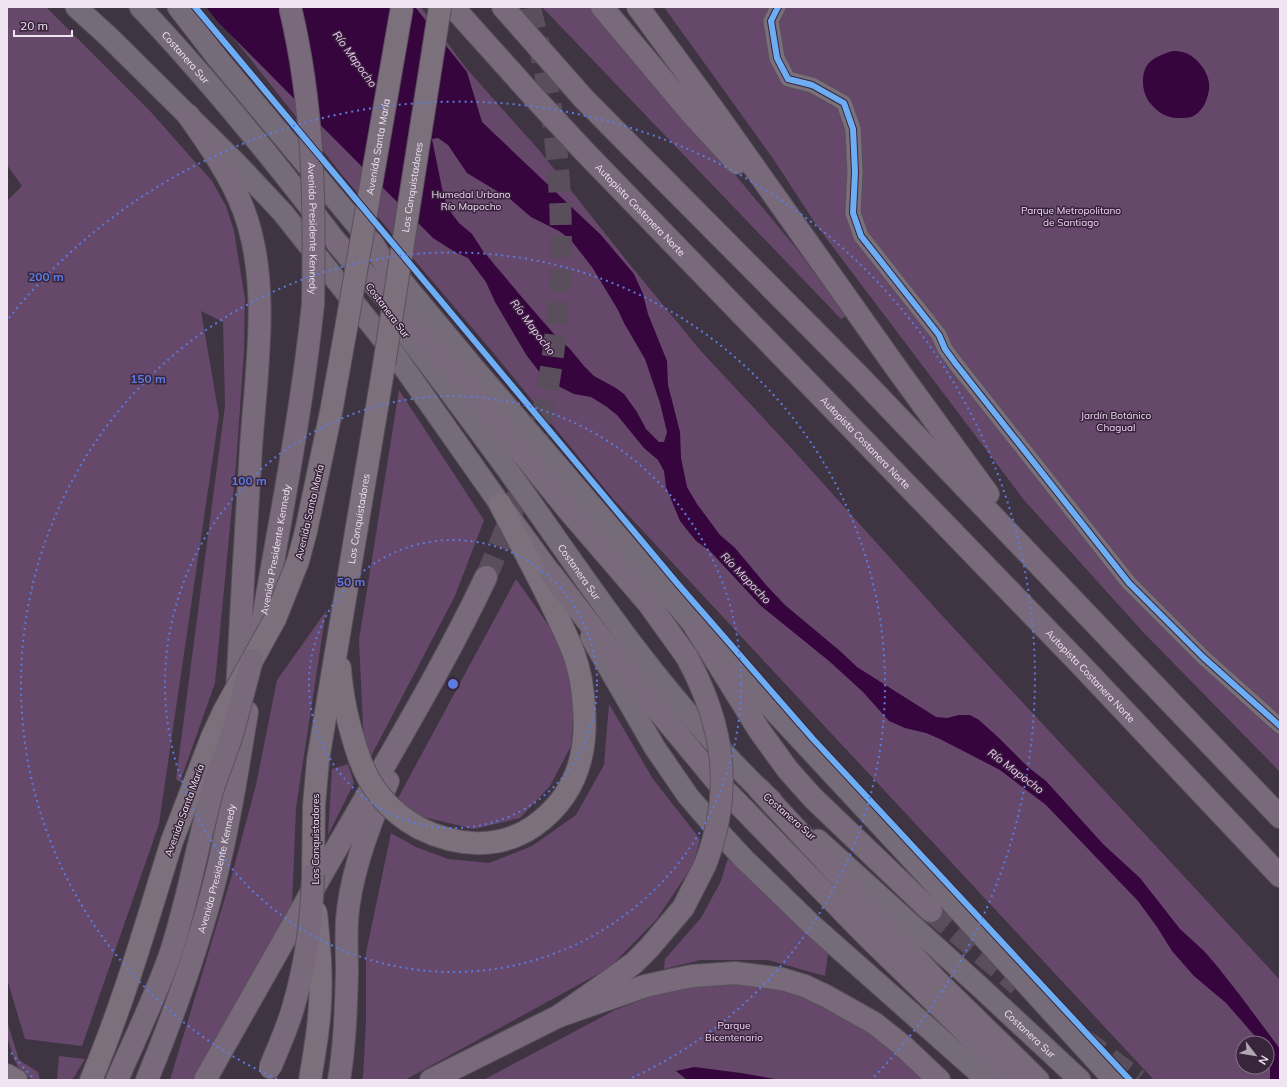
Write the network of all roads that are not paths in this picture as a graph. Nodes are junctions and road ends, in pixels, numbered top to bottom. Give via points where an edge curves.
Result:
1 (76, 7) edge
2 (140, 7) edge
3 (178, 7) edge
4 (290, 7) edge
5 (402, 7) edge
6 (503, 7) edge
7 (602, 7) edge
8 (638, 7) edge
9 (778, 7) edge
10 (451, 8) edge
11 (188, 115) junction
12 (797, 228) junction
13 (337, 243) junction
14 (372, 244) junction
15 (454, 369) junction
16 (500, 504) junction
17 (1031, 556) junction
18 (552, 575) junction
19 (486, 577) tunnel mouth
20 (694, 625) junction
21 (339, 631) junction
22 (252, 660) junction
23 (437, 674) junction
24 (1280, 726) edge
25 (759, 789) junction
26 (231, 803) junction
27 (1280, 817) edge
28 (313, 876) junction
29 (1280, 876) edge
30 (931, 910) tunnel mouth
31 (558, 1016) junction
32 (267, 1074) edge
33 (7, 1075) edge
34 (16, 1080) edge
35 (90, 1080) edge
36 (117, 1080) edge
37 (147, 1080) edge
38 (205, 1080) edge
39 (310, 1080) edge
40 (339, 1080) edge
41 (431, 1080) edge
42 (939, 1080) edge
43 (987, 1080) edge
44 (1014, 1080) edge
45 (1038, 1080) edge
46 (1080, 1080) edge
47 (1114, 1080) edge

1 - 11 main road
2 - 13 main road, Costanera Sur via 180,49
3 - 14 main road
4 - 26 highway, Avenida Presidente Kennedy, bridge via 303,76 312,153 313,304 297,425
5 - 22 main road, Avenida Santa María, bridge via 331,412 306,531 287,591
6 - 17 highway via 584,99 858,375
7 - 12 highway via 691,113
8 - 12 highway
9 - 24 street via 771,21 777,58 788,79 812,85 844,103 853,129 853,212 861,236 939,336 956,364 1129,583 1203,657
10 - 21 main road, Los Conquistadores, bridge via 384,365
10 - 29 highway, Autopista Costanera Norte via 582,150 1081,665
11 - 16 main road via 288,219 393,352
11 - 26 highway via 223,169 244,212 255,255 258,286 259,342
12 - 17 highway
13 - 15 highway
13 - 25 main road, Costanera Sur via 489,444 663,685
14 - 15 highway
14 - 20 main road via 474,368
15 - 31 highway, bridge via 569,511 649,604 687,657 699,680 716,726 721,760 721,798 716,835 705,865 683,908 634,963
16 - 18 main road
16 - 21 main road, bridge via 560,621 574,655 583,690 583,753 573,782 556,806 538,823 517,835 495,842 462,843 418,828 398,815 381,799 368,779 348,720 342,689
17 - 27 highway
18 - 43 main road via 655,748 688,796 778,893
18 - 44 highway via 637,685 719,784 866,936
19 - 23 highway
20 - 30 highway via 759,730 788,770 812,798
20 - 47 main road
21 - 28 main road, Los Conquistadores via 320,746 314,805
22 - 35 main road, Avenida Santa María, bridge via 212,737 172,841 116,1014
22 - 36 highway, bridge via 232,735 204,819 170,953 156,992
23 - 38 highway
23 - 40 highway via 387,785 364,845 353,885 347,919 345,1018
25 - 45 highway via 934,978
25 - 46 main road, Costanera Sur
26 - 37 highway, Avenida Presidente Kennedy via 206,915 185,981
28 - 32 highway, bridge via 312,910 302,977 293,1010
28 - 39 main road, Los Conquistadores, bridge via 319,943 320,1003 318,1034
31 - 41 highway
31 - 42 highway via 646,986 692,976 735,973 782,979 826,996 874,1023
33 - 34 main road

